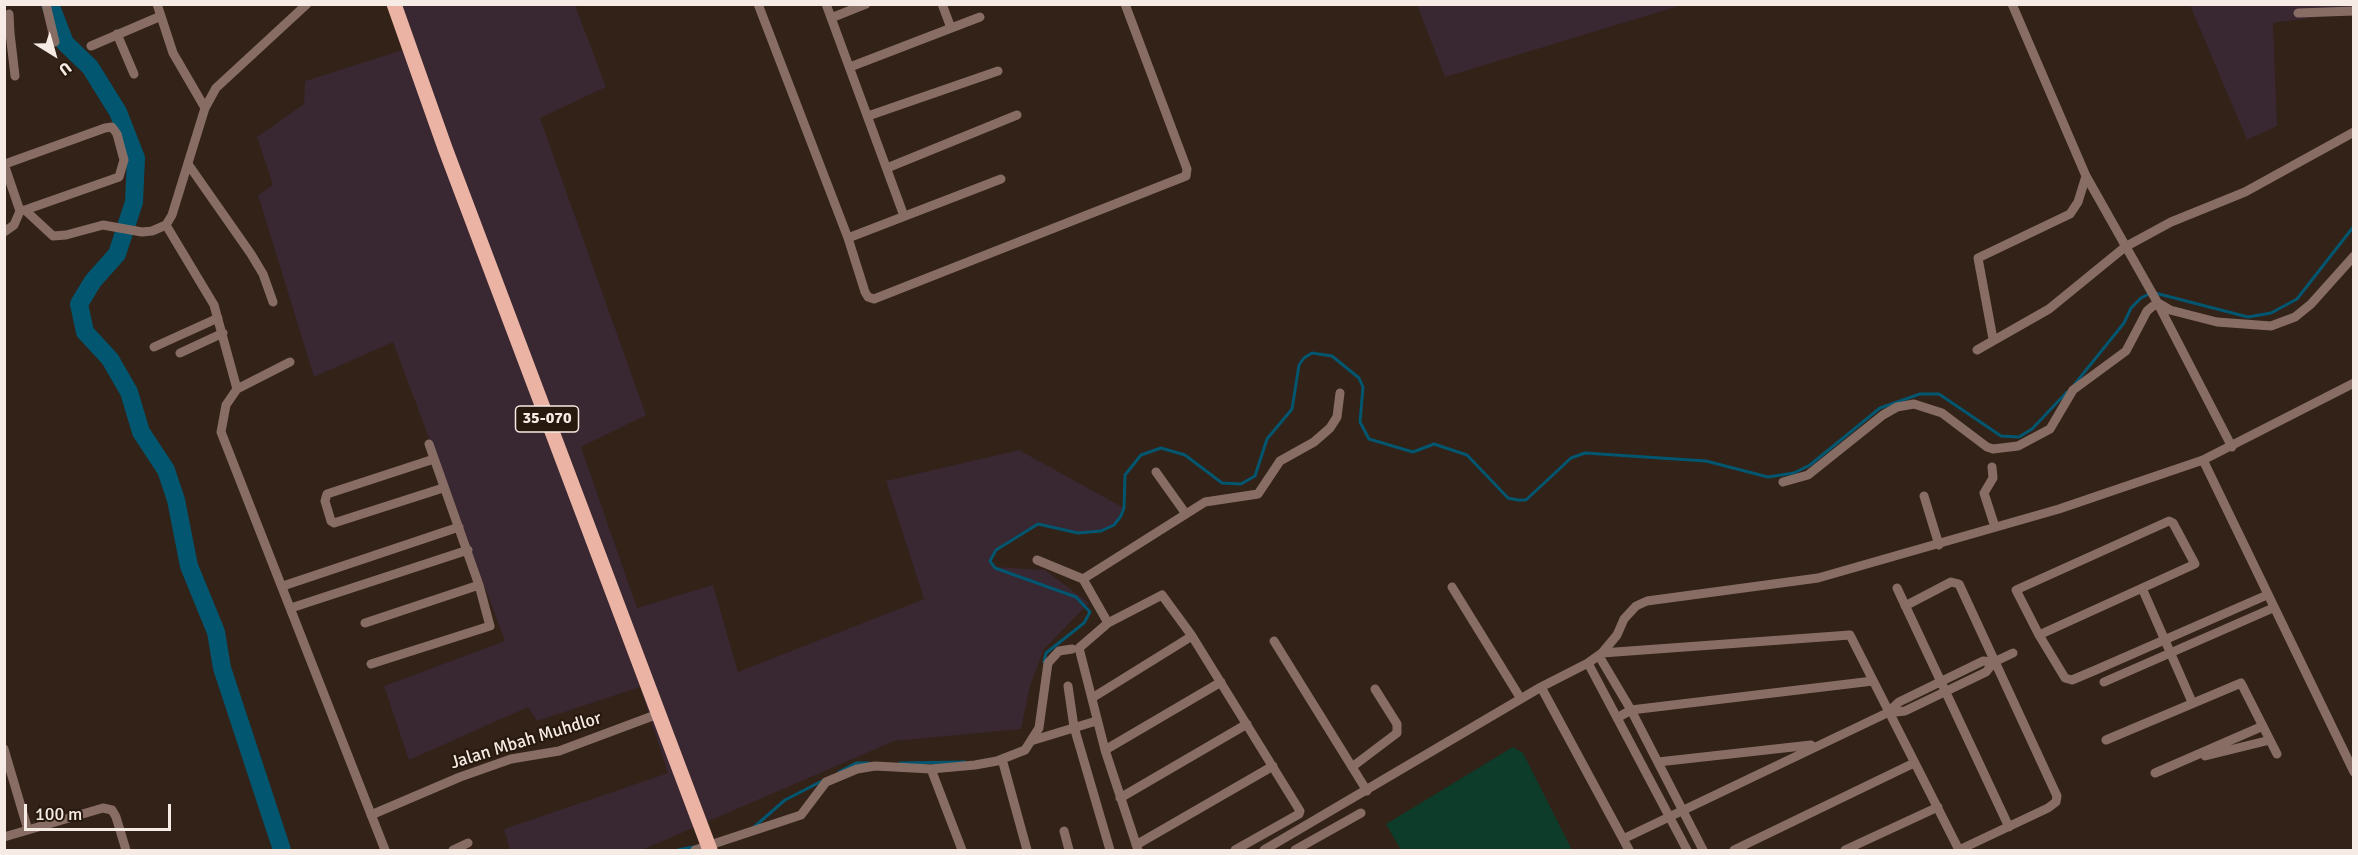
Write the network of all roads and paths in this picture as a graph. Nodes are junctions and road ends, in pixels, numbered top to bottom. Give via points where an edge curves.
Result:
1 (46, 4) edge
2 (157, 4) edge
3 (307, 4) edge
4 (394, 4) edge
5 (758, 4) edge
6 (826, 4) edge
7 (866, 4) edge
8 (942, 4) edge
9 (1125, 4) edge
10 (2012, 4) edge
11 (2354, 11) edge
12 (2298, 13) dead end
13 (9, 14) dead end
14 (161, 16) junction
15 (980, 17) dead end
16 (831, 18) junction
17 (951, 28) junction
18 (7, 34) edge
19 (117, 34) junction
20 (55, 42) dead end
21 (91, 46) dead end
22 (850, 67) junction
23 (998, 71) dead end
24 (134, 74) dead end
25 (15, 76) dead end
26 (205, 108) junction
27 (1017, 115) dead end
28 (868, 116) junction
29 (2354, 132) edge
30 (5, 164) edge
31 (188, 164) junction
32 (887, 168) junction
33 (2086, 176) junction
34 (1001, 179) dead end
35 (22, 211) junction
36 (904, 216) junction
37 (166, 225) junction
38 (4, 232) edge
39 (848, 238) junction
40 (2126, 247) junction
41 (2354, 256) edge
42 (273, 302) dead end
43 (2157, 302) junction
44 (219, 318) junction
45 (223, 333) junction
46 (1993, 339) junction
47 (154, 347) dead end
48 (1977, 350) dead end
49 (180, 352) dead end
50 (290, 362) dead end
51 (2354, 383) edge
52 (237, 389) junction
53 (1340, 393) dead end
54 (429, 444) dead end
55 (2232, 447) junction
56 (434, 459) junction
57 (2203, 460) junction
58 (1992, 467) dead end
59 (1156, 472) dead end
60 (1783, 482) dead end
61 (443, 488) junction
62 (1924, 496) dead end
63 (1186, 514) junction
64 (459, 526) junction
65 (1995, 527) junction
66 (1939, 545) junction
67 (468, 550) junction
68 (1037, 560) dead end
69 (1083, 579) junction
70 (480, 585) junction
71 (283, 586) junction
72 (1452, 587) dead end
73 (1897, 588) dead end
74 (2142, 588) junction
75 (2267, 595) junction
76 (1905, 606) junction
77 (291, 608) junction
78 (2273, 608) junction
79 (365, 622) dead end
80 (1108, 623) junction
81 (2039, 635) junction
82 (1192, 636) junction
83 (2165, 640) junction
84 (1274, 641) dead end
85 (1072, 649) dead end
86 (2013, 653) dead end
87 (2171, 653) junction
88 (1601, 654) junction
89 (1994, 662) junction
90 (1588, 663) junction
91 (371, 664) dead end
92 (1873, 681) junction
93 (1221, 682) junction
94 (1941, 682) junction
95 (2104, 682) dead end
96 (1068, 686) dead end
97 (1541, 687) junction
98 (1375, 689) dead end
99 (1946, 692) junction
100 (1092, 699) junction
101 (1521, 699) junction
102 (2192, 702) junction
103 (1631, 710) junction
104 (1887, 713) junction
105 (658, 714) junction
106 (1617, 717) junction
107 (1093, 722) dead end
108 (1248, 724) junction
109 (2263, 726) junction
110 (1074, 728) junction
111 (1034, 740) junction
112 (2106, 740) dead end
113 (2270, 740) junction
114 (1819, 744) junction
115 (4, 749) edge
116 (1105, 750) junction
117 (2277, 754) dead end
118 (1002, 759) junction
119 (1658, 762) junction
120 (2181, 762) junction
121 (1914, 763) junction
122 (1273, 766) junction
123 (1352, 767) junction
124 (931, 769) junction
125 (2354, 772) edge
126 (2155, 773) dead end
127 (1367, 791) junction
128 (1120, 798) junction
129 (1340, 807) junction
130 (1938, 807) junction
131 (1682, 810) junction
132 (1361, 813) dead end
133 (371, 815) junction
134 (1669, 816) junction
135 (1348, 821) junction
136 (2009, 827) junction
137 (28, 830) junction
138 (1064, 831) dead end
139 (4, 837) edge
140 (1623, 839) junction
141 (468, 843) dead end
142 (705, 845) edge
143 (1137, 848) edge
144 (126, 850) edge
145 (385, 850) edge
146 (453, 850) edge
147 (962, 850) edge
148 (1027, 850) edge
149 (1069, 850) edge
150 (1110, 850) edge
151 (1235, 850) edge
152 (1264, 850) edge
153 (1295, 850) edge
154 (1629, 850) edge
155 (1687, 850) edge
156 (1703, 850) edge
157 (1734, 850) edge
158 (1845, 850) edge
159 (1959, 850) edge

1 - 20 street
2 - 14 street
3 - 26 street via 235,68 216,88
4 - 105 main road, 35-070
5 - 39 street
6 - 16 street
7 - 16 street
8 - 17 street
9 - 39 street via 1187,169 1186,176 874,298 865,292
10 - 33 street
11 - 12 street
13 - 18 street
14 - 19 street
14 - 26 street via 172,51
15 - 17 street
16 - 22 street
17 - 22 street
18 - 25 street
19 - 21 street
19 - 24 street
22 - 28 street
23 - 28 street
26 - 31 street
27 - 32 street
28 - 32 street
29 - 40 street via 2245,192 2171,222
30 - 35 street
30 - 35 street via 105,128 112,127 117,134 124,160 119,177
31 - 37 street
31 - 42 street via 251,254
32 - 36 street
33 - 40 street
33 - 46 street via 2070,214 1978,258
34 - 36 street
35 - 37 street via 53,236 103,225 142,232
35 - 38 street via 14,225
36 - 39 street
37 - 44 street
40 - 43 street
40 - 46 street via 2049,309
41 - 43 street via 2311,304 2295,317 2271,326 2217,322 2170,310
43 - 55 street
43 - 60 street via 2147,311 2126,351 2073,390 2056,422 2034,439 2018,446 1993,449 1929,407 1914,404 1897,407 1866,427 1808,475
44 - 45 street
44 - 47 street
45 - 49 street
45 - 52 street
46 - 48 street
50 - 52 street
51 - 55 street
52 - 71 street via 226,405 221,432
53 - 63 street via 1337,417 1330,428 1280,461 1258,494 1205,502
54 - 56 street
55 - 57 street
56 - 61 street
56 - 61 street via 327,494 325,501 331,521 334,524
57 - 65 street
57 - 75 street
58 - 65 street via 1993,478 1984,498
59 - 63 street
61 - 64 street
62 - 66 street
63 - 69 street
64 - 67 street
64 - 71 street
65 - 66 street
66 - 88 street via 1818,578 1647,601 1624,619
67 - 70 street
67 - 77 street
68 - 69 street
69 - 80 street
70 - 79 street
70 - 91 street via 490,626
71 - 77 street
72 - 101 street
73 - 76 street
74 - 81 street
74 - 81 street via 2195,564 2169,521 2016,590
74 - 83 street
75 - 78 street
75 - 83 street
76 - 89 street via 1955,582
76 - 94 street
77 - 133 street
78 - 87 street
78 - 125 street
80 - 82 street via 1162,595
80 - 100 street via 1079,648
81 - 83 street via 2061,673 2072,680
82 - 93 street
82 - 100 street
83 - 87 street
84 - 123 street
85 - 111 street via 1059,651 1048,663
86 - 89 street
87 - 95 street
87 - 102 street
88 - 90 street
88 - 92 street via 1845,634 1854,639
88 - 103 street
89 - 94 street via 1983,661
89 - 99 street via 1986,672
89 - 136 street via 2057,796 2048,808
90 - 97 street
90 - 106 street
92 - 103 street
92 - 104 street
93 - 108 street
93 - 116 street
94 - 99 street
94 - 104 street via 1899,702
96 - 110 street
97 - 101 street
97 - 140 street
98 - 123 street via 1397,724 1396,733
99 - 104 street via 1905,711
99 - 136 street
100 - 116 street
101 - 127 street
102 - 109 street via 2241,683
102 - 112 street
103 - 106 street
103 - 119 street
104 - 114 street
104 - 121 street
105 - 133 street, Jalan Mbah Muhdlor via 559,751 501,762
105 - 142 main road, 35-070
106 - 134 street
107 - 110 street
108 - 122 street
108 - 128 street
109 - 113 street
109 - 120 street
110 - 111 street
110 - 150 street
111 - 118 street via 1025,750
113 - 117 street
113 - 120 street
114 - 119 street
114 - 131 street
115 - 137 street
116 - 128 street
118 - 124 street
118 - 148 street
119 - 131 street
120 - 126 street
121 - 130 street
121 - 157 street
122 - 143 street
122 - 151 street via 1299,814
123 - 127 street
124 - 142 street via 857,769 826,782 801,815
124 - 147 street
127 - 129 street
128 - 143 street
129 - 135 street
129 - 152 street
130 - 158 street
130 - 159 street
131 - 134 street
131 - 156 street
132 - 135 street
133 - 145 street
134 - 140 street
134 - 155 street
135 - 153 street
136 - 159 street
137 - 139 street
137 - 144 street via 104,808 112,810
138 - 149 street
140 - 154 street
141 - 146 street

